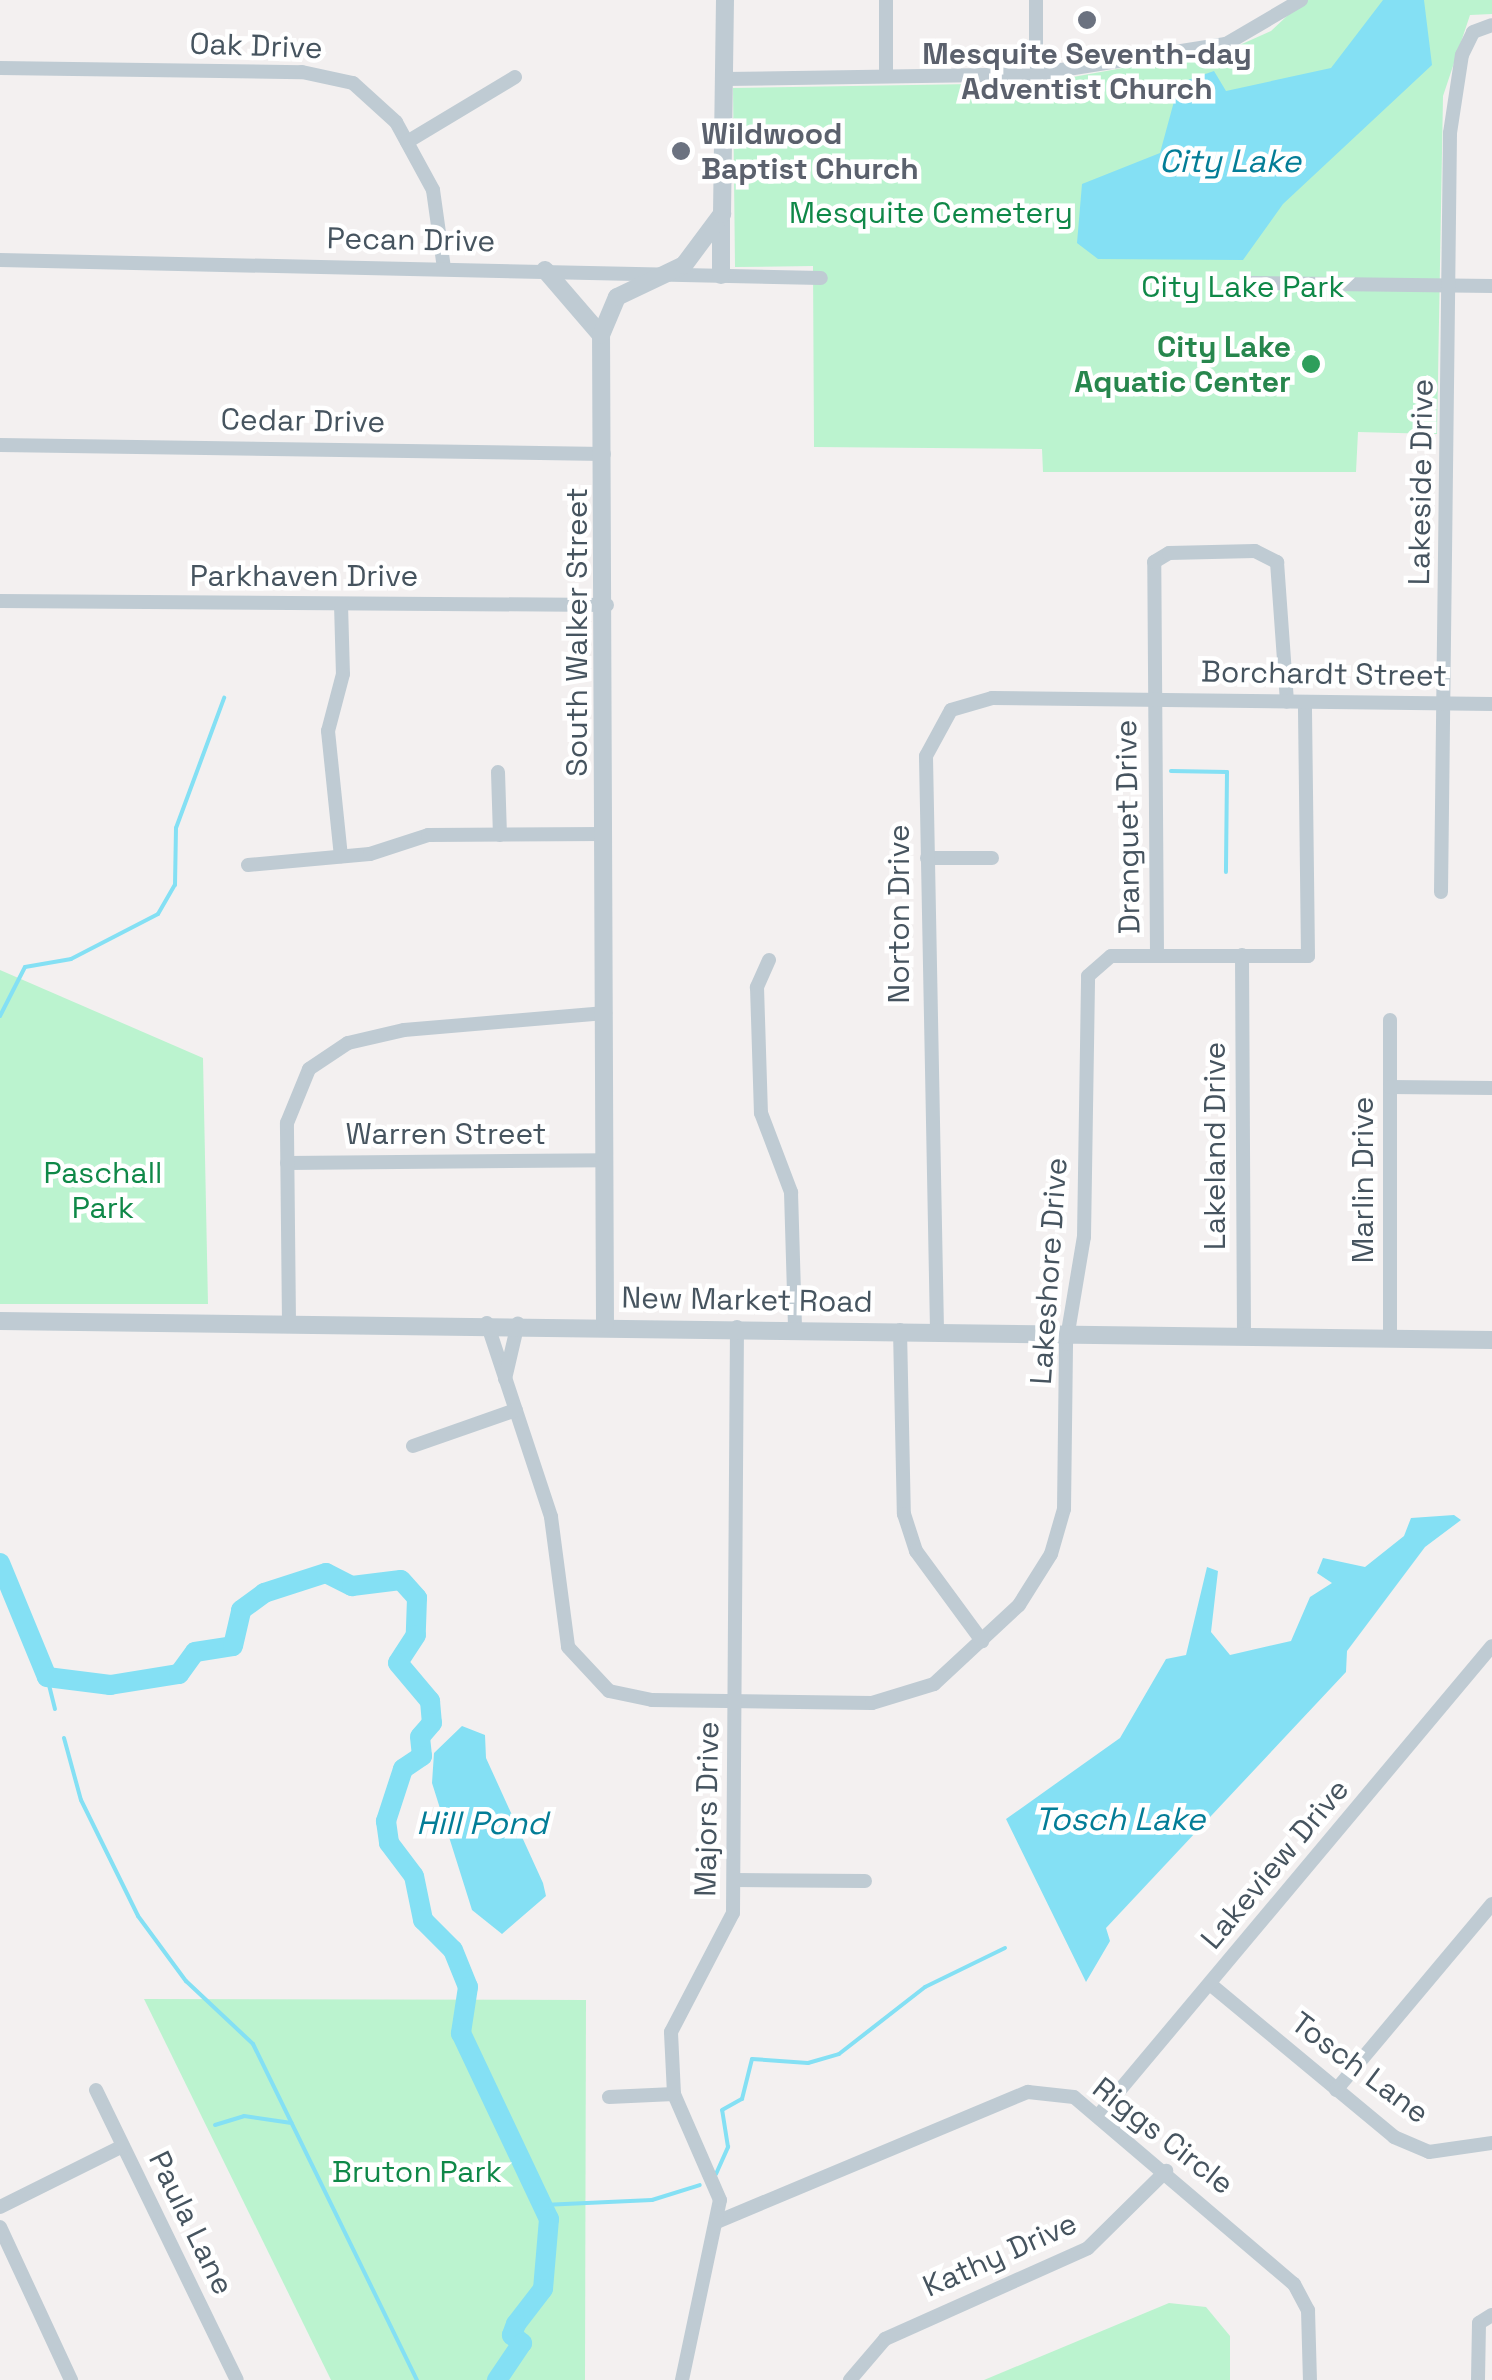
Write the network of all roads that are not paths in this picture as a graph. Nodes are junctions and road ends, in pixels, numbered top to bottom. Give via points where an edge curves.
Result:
1 (725, 0) edge
2 (886, 0) edge
3 (1036, 0) edge
4 (1301, 0) edge
5 (1492, 25) edge
6 (0, 68) edge
7 (1036, 74) junction
8 (886, 76) junction
9 (515, 77) dead end
10 (725, 79) junction
11 (407, 142) junction
12 (722, 214) junction
13 (0, 260) edge
14 (444, 268) junction
15 (544, 270) junction
16 (721, 276) junction
17 (652, 277) junction
18 (821, 278) dead end
19 (1248, 283) dead end
20 (1450, 286) junction
21 (1492, 286) edge
22 (601, 335) junction
23 (0, 446) edge
24 (604, 454) junction
25 (0, 601) edge
26 (341, 604) junction
27 (607, 605) junction
28 (1154, 698) junction
29 (1288, 702) junction
30 (1305, 702) junction
31 (1446, 704) junction
32 (1492, 704) edge
33 (498, 772) dead end
34 (605, 834) junction
35 (500, 835) junction
36 (341, 856) junction
37 (926, 858) junction
38 (992, 858) dead end
39 (248, 865) dead end
40 (1441, 892) dead end
41 (1157, 955) junction
42 (1242, 956) junction
43 (769, 960) dead end
44 (605, 1013) junction
45 (1390, 1020) dead end
46 (1390, 1087) junction
47 (1492, 1088) edge
48 (605, 1160) junction
49 (287, 1163) junction
50 (0, 1320) edge
51 (289, 1323) junction
52 (488, 1323) junction
53 (518, 1324) junction
54 (605, 1324) junction
55 (737, 1327) junction
56 (795, 1329) junction
57 (900, 1330) junction
58 (937, 1330) junction
59 (1068, 1333) junction
60 (1244, 1336) junction
61 (1390, 1339) junction
62 (1492, 1340) edge
63 (505, 1380) junction
64 (516, 1410) junction
65 (413, 1446) dead end
66 (982, 1641) junction
67 (1490, 1652) edge
68 (736, 1702) junction
69 (735, 1880) junction
70 (864, 1881) dead end
71 (1492, 1904) edge
72 (1210, 1984) junction
73 (96, 2090) dead end
74 (1336, 2090) junction
75 (674, 2094) junction
76 (609, 2096) dead end
77 (1098, 2116) junction
78 (1492, 2144) edge
79 (123, 2146) junction
80 (1166, 2171) junction
81 (0, 2206) edge
82 (720, 2221) junction
83 (0, 2228) edge
84 (1492, 2315) edge
85 (71, 2380) edge
86 (238, 2380) edge
87 (682, 2380) edge
88 (850, 2380) edge
89 (1310, 2380) edge
90 (1478, 2380) edge

1 - 10 street
2 - 8 street
3 - 7 street
4 - 7 street via 1226,44
5 - 20 street, Lakeside Drive via 1473,32 1458,74
6 - 11 street, Oak Drive via 334,75 396,122
7 - 8 street
8 - 10 street
9 - 11 street
10 - 12 street
11 - 14 street, Oak Drive via 444,226
12 - 16 street
12 - 17 street, South Walker Street via 684,264
13 - 14 street, Pecan Drive
14 - 15 street, Pecan Drive
15 - 17 street, Pecan Drive
15 - 22 street
16 - 17 street, Pecan Drive
16 - 18 street, Pecan Drive
17 - 22 street, South Walker Street via 616,297
19 - 20 street
20 - 21 street
20 - 31 street, Lakeside Drive
22 - 24 street, South Walker Street
23 - 24 street, Cedar Drive
24 - 27 street, South Walker Street
25 - 26 street, Parkhaven Drive
26 - 27 street, Parkhaven Drive
26 - 36 street via 343,674 328,731
27 - 34 street, South Walker Street
28 - 29 street, Borchardt Street
28 - 29 street, Dranguet Drive via 1154,562 1169,553 1255,551 1278,562 1282,578
28 - 37 street, Norton Drive via 992,698 951,710 929,736
28 - 41 street, Dranguet Drive
29 - 30 street, Borchardt Street
30 - 31 street, Borchardt Street
30 - 42 street, Lakeshore Drive via 1308,956
31 - 32 street, Borchardt Street
31 - 40 street, Lakeside Drive
33 - 35 street
34 - 35 street
34 - 44 street, South Walker Street
35 - 36 street via 428,835
36 - 39 street
37 - 38 street
37 - 58 street, Norton Drive
41 - 42 street, Lakeshore Drive
41 - 59 street, Lakeshore Drive via 1111,956 1088,976 1084,1238
42 - 60 street, Lakeland Drive
43 - 56 street via 757,987 760,1114 791,1192
44 - 48 street, South Walker Street
44 - 49 street via 484,1017 348,1043 308,1069 294,1093
45 - 46 street, Marlin Drive
46 - 47 street
46 - 61 street, Marlin Drive
48 - 49 street, Warren Street
48 - 54 street, South Walker Street
49 - 51 street
50 - 51 street, New Market Road
51 - 52 street, New Market Road
52 - 53 street, New Market Road
52 - 63 street, Lakeshore Drive
53 - 54 street, New Market Road
53 - 63 street
54 - 55 street, New Market Road
55 - 56 street, New Market Road
55 - 68 street, Majors Drive
56 - 57 street, New Market Road
57 - 58 street, New Market Road
57 - 66 street via 904,1514 916,1551
58 - 59 street, New Market Road
59 - 60 street, New Market Road
59 - 66 street, Lakeshore Drive via 1058,1536 1019,1606
60 - 61 street, New Market Road
61 - 62 street, New Market Road
63 - 64 street, Lakeshore Drive
64 - 65 street
64 - 68 street, Lakeshore Drive via 551,1517 568,1647 580,1667 631,1697
66 - 68 street, Lakeshore Drive via 918,1693 872,1702
67 - 72 street, Lakeview Drive
68 - 69 street, Majors Drive
69 - 70 street
69 - 75 street, Majors Drive via 726,1932 671,2032
71 - 74 street
72 - 74 street, Tosch Lane
72 - 77 street, Lakeview Drive
73 - 79 street, Paula Lane
74 - 78 street, Tosch Lane via 1429,2152
75 - 76 street
75 - 82 street, Majors Drive via 720,2200
77 - 80 street, Riggs Circle
77 - 82 street, Riggs Circle via 1074,2097 1028,2092
79 - 81 street
79 - 86 street, Paula Lane
80 - 88 street, Kathy Drive via 1102,2239 885,2340
80 - 89 street, Riggs Circle via 1294,2284 1308,2310
82 - 87 street, Majors Drive
83 - 85 street
84 - 90 street via 1479,2323

